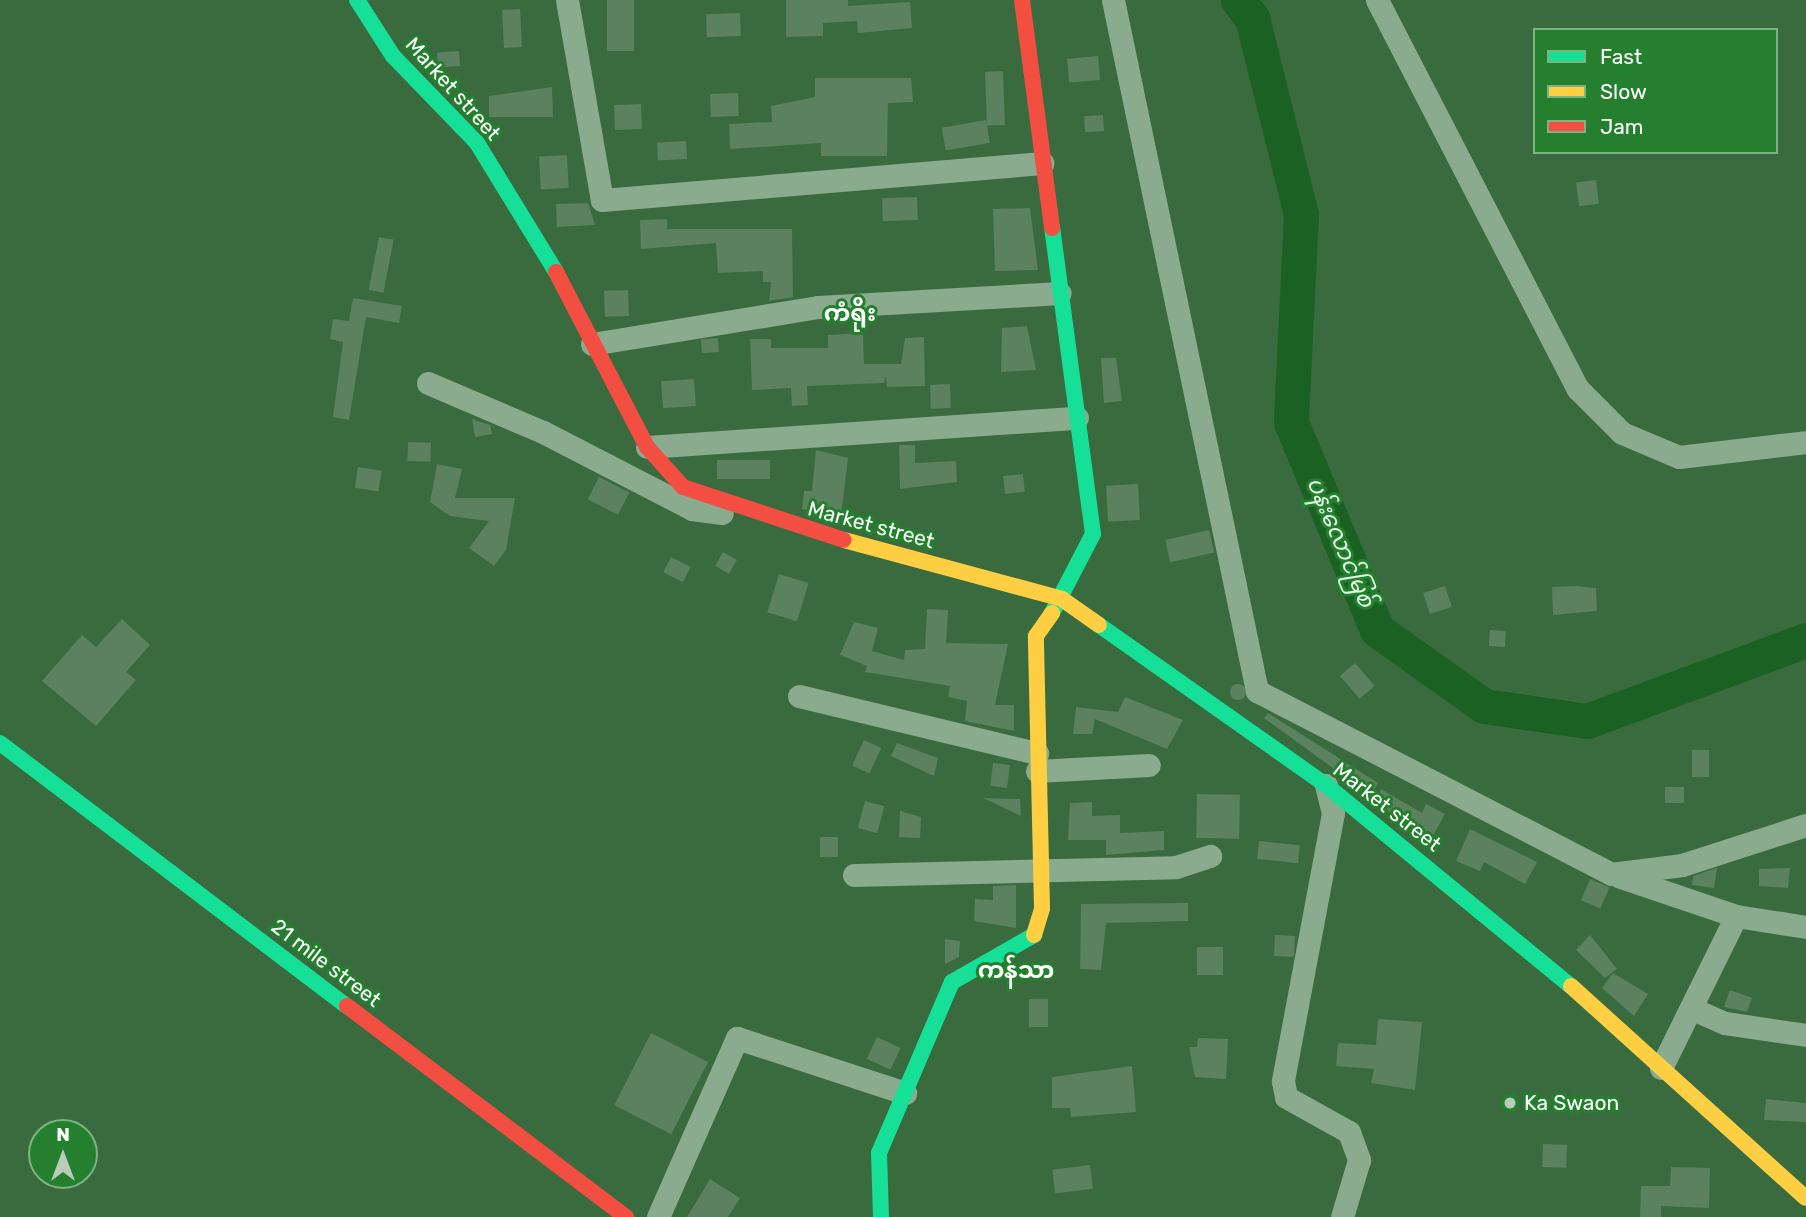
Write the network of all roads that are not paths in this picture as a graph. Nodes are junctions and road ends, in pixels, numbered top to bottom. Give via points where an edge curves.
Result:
1 (357, 0) edge
2 (567, 0) edge
3 (1022, 0) edge
4 (1113, 0) edge
5 (1377, 0) edge
6 (1042, 163) junction
7 (1060, 293) junction
8 (592, 344) junction
9 (428, 383) dead end
10 (1077, 418) junction
11 (1806, 442) edge
12 (647, 447) junction
13 (766, 519) junction
14 (1062, 599) junction
15 (799, 696) dead end
16 (0, 743) edge
17 (1037, 762) junction
18 (1149, 765) dead end
19 (1326, 785) junction
20 (1806, 825) edge
21 (1210, 856) dead end
22 (1038, 871) junction
23 (1611, 874) junction
24 (854, 875) dead end
25 (1736, 916) junction
26 (1806, 927) edge
27 (1693, 1009) junction
28 (1806, 1035) edge
29 (1661, 1068) junction
30 (905, 1093) junction
31 (1806, 1198) edge
32 (626, 1217) edge
33 (658, 1217) edge
34 (881, 1217) edge
35 (1342, 1217) edge

1 - 8 street, Market street via 393,56 477,143 537,234
2 - 6 street via 602,200
3 - 6 street
4 - 23 street via 1257,691
5 - 11 street via 1578,389 1622,433 1679,457
6 - 7 street
7 - 8 street via 818,307
7 - 10 street
8 - 12 street, Market street
9 - 13 street via 543,432 692,509
10 - 12 street
10 - 14 street via 1093,534
12 - 13 street, Market street via 683,487
13 - 14 street, Market street
14 - 17 street via 1036,636
14 - 19 street, Market street
15 - 17 street
16 - 32 street, 21 mile street
17 - 18 street
17 - 22 street
19 - 29 street, Market street via 1525,945
19 - 35 street via 1333,813 1283,1081 1286,1097 1349,1132 1359,1160
20 - 23 street via 1682,864
21 - 22 street via 1176,867
22 - 24 street
22 - 30 street via 1042,908 1032,940 952,982
23 - 25 street
25 - 26 street
25 - 27 street
27 - 28 street via 1725,1023
27 - 29 street
29 - 31 street, Market street
30 - 33 street via 737,1038
30 - 34 street via 879,1153

